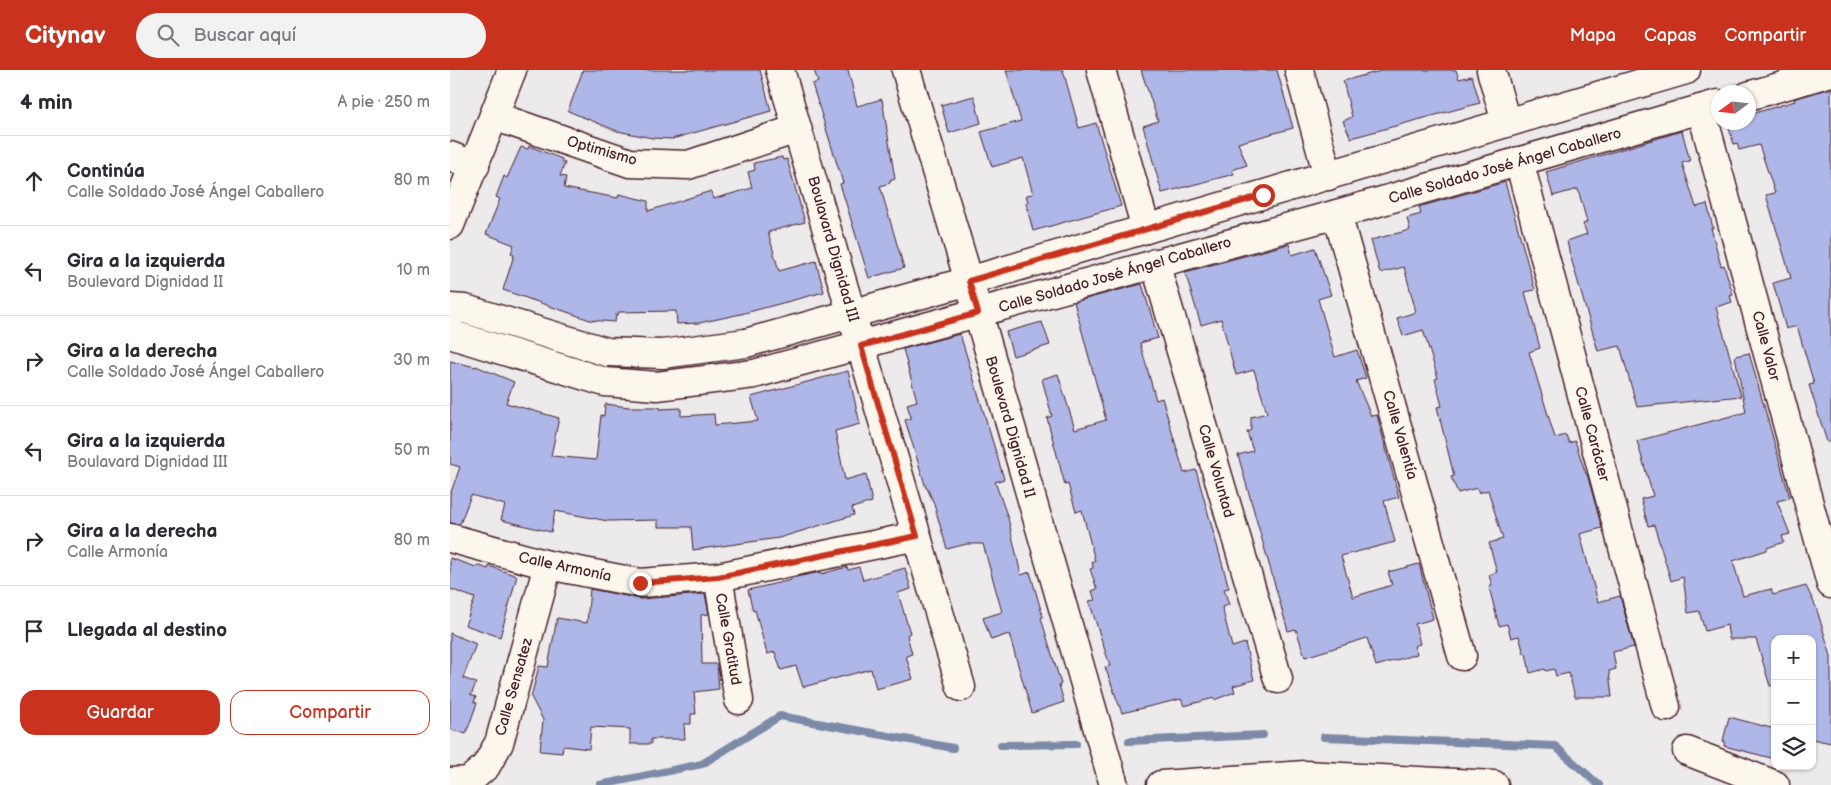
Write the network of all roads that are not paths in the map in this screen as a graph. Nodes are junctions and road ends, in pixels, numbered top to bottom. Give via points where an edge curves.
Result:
1 (512, 70) edge
2 (780, 70) edge
3 (906, 70) edge
4 (1101, 70) edge
5 (1299, 70) edge
6 (1491, 70) edge
7 (1686, 70) edge
8 (1831, 72) edge
9 (1756, 94) edge
10 (1710, 107) edge
11 (494, 116) junction
12 (1506, 122) junction
13 (797, 129) junction
14 (450, 156) edge
15 (1519, 161) junction
16 (475, 166) junction
17 (1328, 176) junction
18 (1338, 214) junction
19 (450, 225) edge
20 (1146, 229) junction
21 (1155, 263) junction
22 (969, 281) junction
23 (450, 308) edge
24 (978, 313) junction
25 (852, 314) junction
26 (450, 332) edge
27 (861, 346) junction
28 (917, 536) junction
29 (450, 538) edge
30 (548, 565) junction
31 (718, 577) junction
32 (1831, 584) edge
33 (1462, 656) dead end
34 (1278, 679) dead end
35 (961, 687) dead end
36 (739, 700) dead end
37 (1666, 707) dead end
38 (1686, 751) dead end
39 (1306, 780) edge
40 (450, 782) edge
41 (1114, 785) edge
42 (1161, 785) edge
43 (1494, 785) edge
44 (1775, 785) edge

1 - 11 street
2 - 13 street, Boulavard Dignidad III
3 - 22 street, Boulevard Dignidad II
4 - 20 street
5 - 17 street
6 - 12 street
7 - 12 street
8 - 9 street
10 - 15 street, Calle Soldado José Ángel Caballero
10 - 32 street, Calle Valor
11 - 13 street, Optimismo via 630,163 688,165
11 - 16 street
12 - 17 street
13 - 25 street, Boulavard Dignidad III
14 - 16 street
15 - 18 street, Calle Soldado José Ángel Caballero
15 - 37 street, Calle Carácter
16 - 19 street
17 - 20 street
18 - 21 street, Calle Soldado José Ángel Caballero
18 - 33 street, Calle Valentía
20 - 22 street
21 - 24 street, Calle Soldado José Ángel Caballero
21 - 34 street, Calle Voluntad
22 - 24 street, Boulevard Dignidad II
22 - 25 street
23 - 25 street via 465,309 607,352 662,354 746,343
24 - 27 street, Calle Soldado José Ángel Caballero
24 - 41 street, Boulevard Dignidad II
25 - 27 street, Boulavard Dignidad III
26 - 27 street, Calle Soldado José Ángel Caballero via 606,382 657,386 754,374
27 - 28 street, Boulavard Dignidad III
28 - 31 street, Calle Armonía
28 - 35 street, Boulavard Dignidad III
29 - 30 street, Calle Armonía
30 - 31 street, Calle Armonía via 640,583
30 - 40 street, Calle Sensatez via 499,743 486,766 469,781
31 - 36 street, Calle Gratitud
38 - 44 street
39 - 42 street
39 - 43 street

